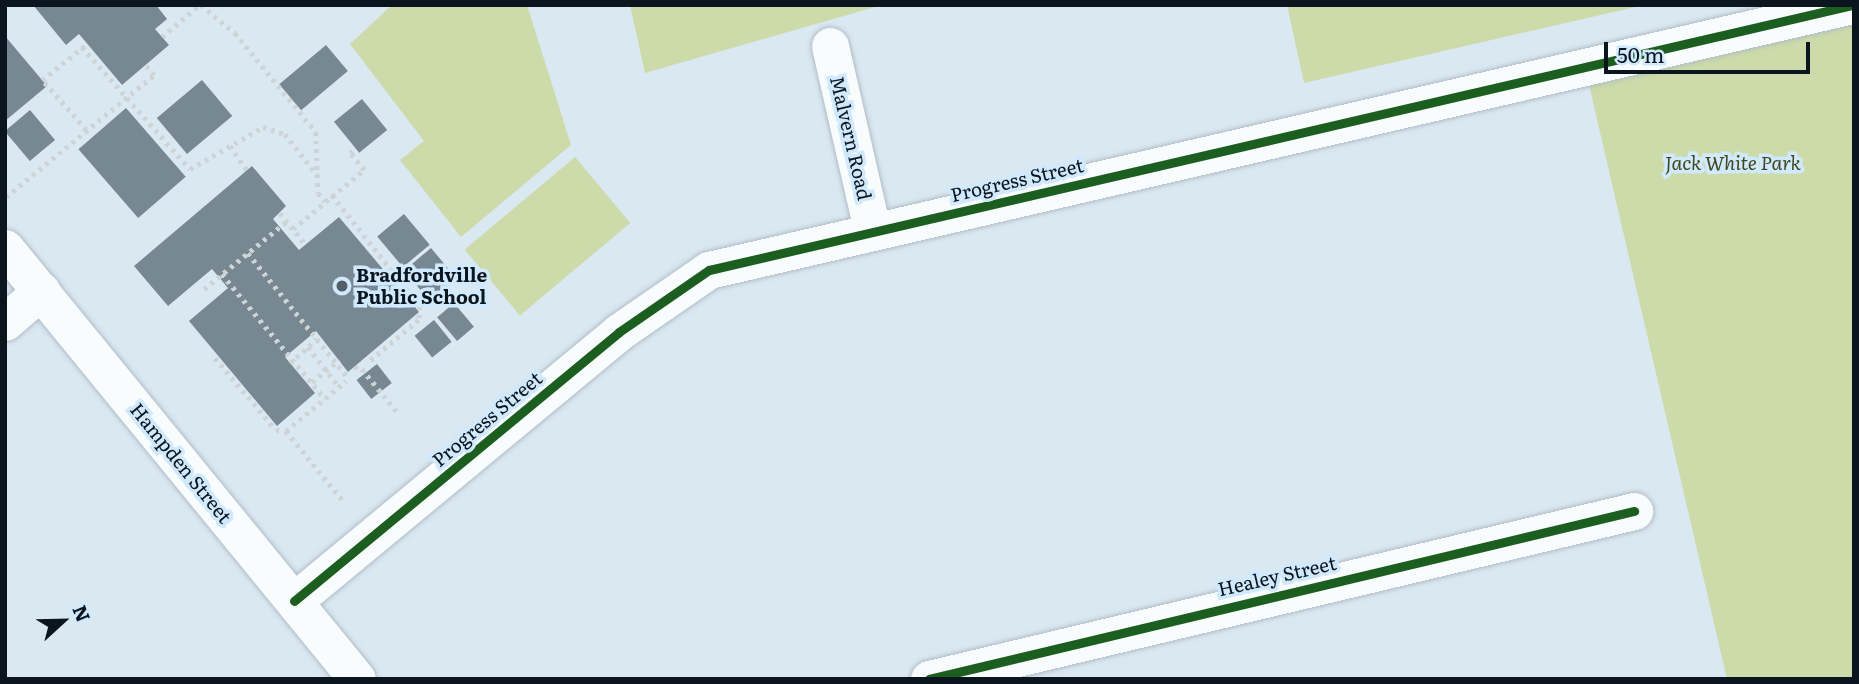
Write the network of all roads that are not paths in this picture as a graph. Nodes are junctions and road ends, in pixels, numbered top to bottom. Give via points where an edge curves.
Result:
1 (1852, 5) edge
2 (830, 46) dead end
3 (872, 230) junction
4 (5, 248) edge
5 (41, 292) junction
6 (5, 321) edge
7 (1634, 511) dead end
8 (294, 601) junction
9 (357, 679) edge
10 (929, 679) edge

1 - 3 street, Progress Street
2 - 3 street, Malvern Road
3 - 8 street, Progress Street via 709,270 674,291
4 - 5 street, Hampden Street
5 - 6 street
5 - 8 street, Hampden Street
7 - 10 street, Healey Street
8 - 9 street, Hampden Street

